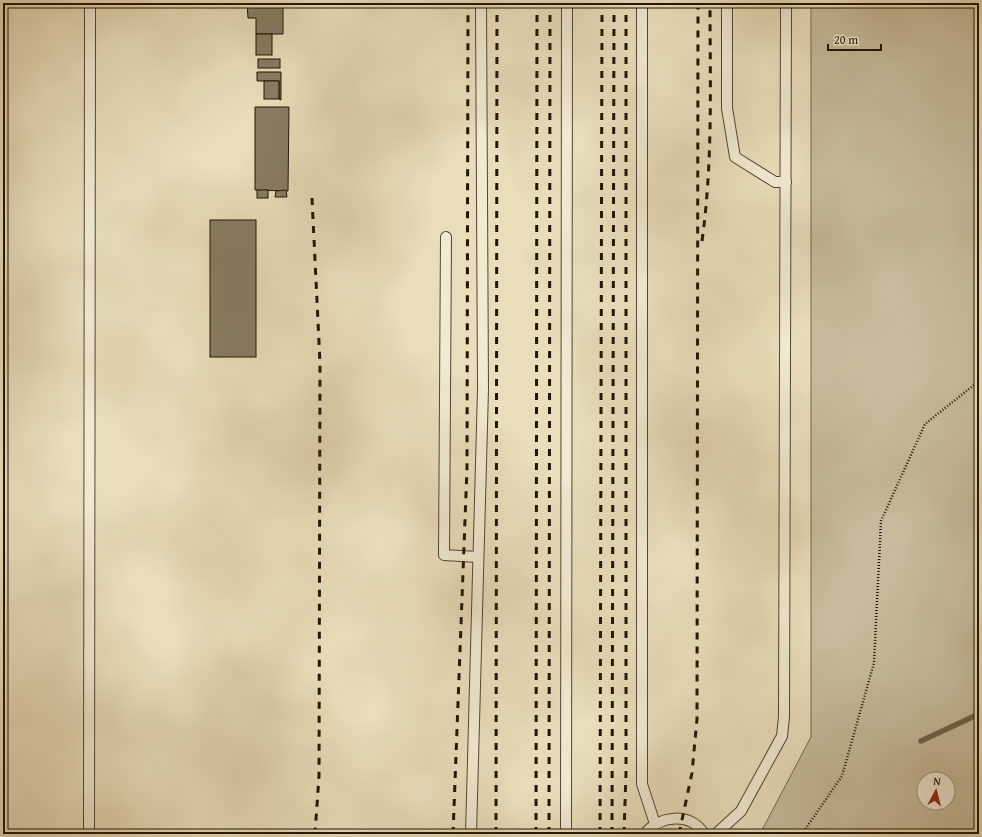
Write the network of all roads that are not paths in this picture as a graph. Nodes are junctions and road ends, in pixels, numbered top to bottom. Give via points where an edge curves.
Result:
1 (90, 3) edge
2 (481, 3) edge
3 (567, 3) edge
4 (642, 3) edge
5 (727, 3) edge
6 (786, 3) edge
7 (786, 182) junction
8 (446, 236) dead end
9 (478, 557) junction
10 (655, 824) junction
11 (89, 834) edge
12 (471, 834) edge
13 (566, 834) edge
14 (645, 834) edge
15 (704, 834) edge
16 (716, 834) edge

1 - 11 lane
2 - 9 lane via 483,389
3 - 13 lane
4 - 10 lane via 642,784
5 - 7 lane via 727,108 735,157 775,182
6 - 7 lane
7 - 16 lane via 782,736 741,811
8 - 9 lane via 444,555
9 - 12 lane
10 - 14 lane
10 - 15 lane via 664,820 683,819 694,824

